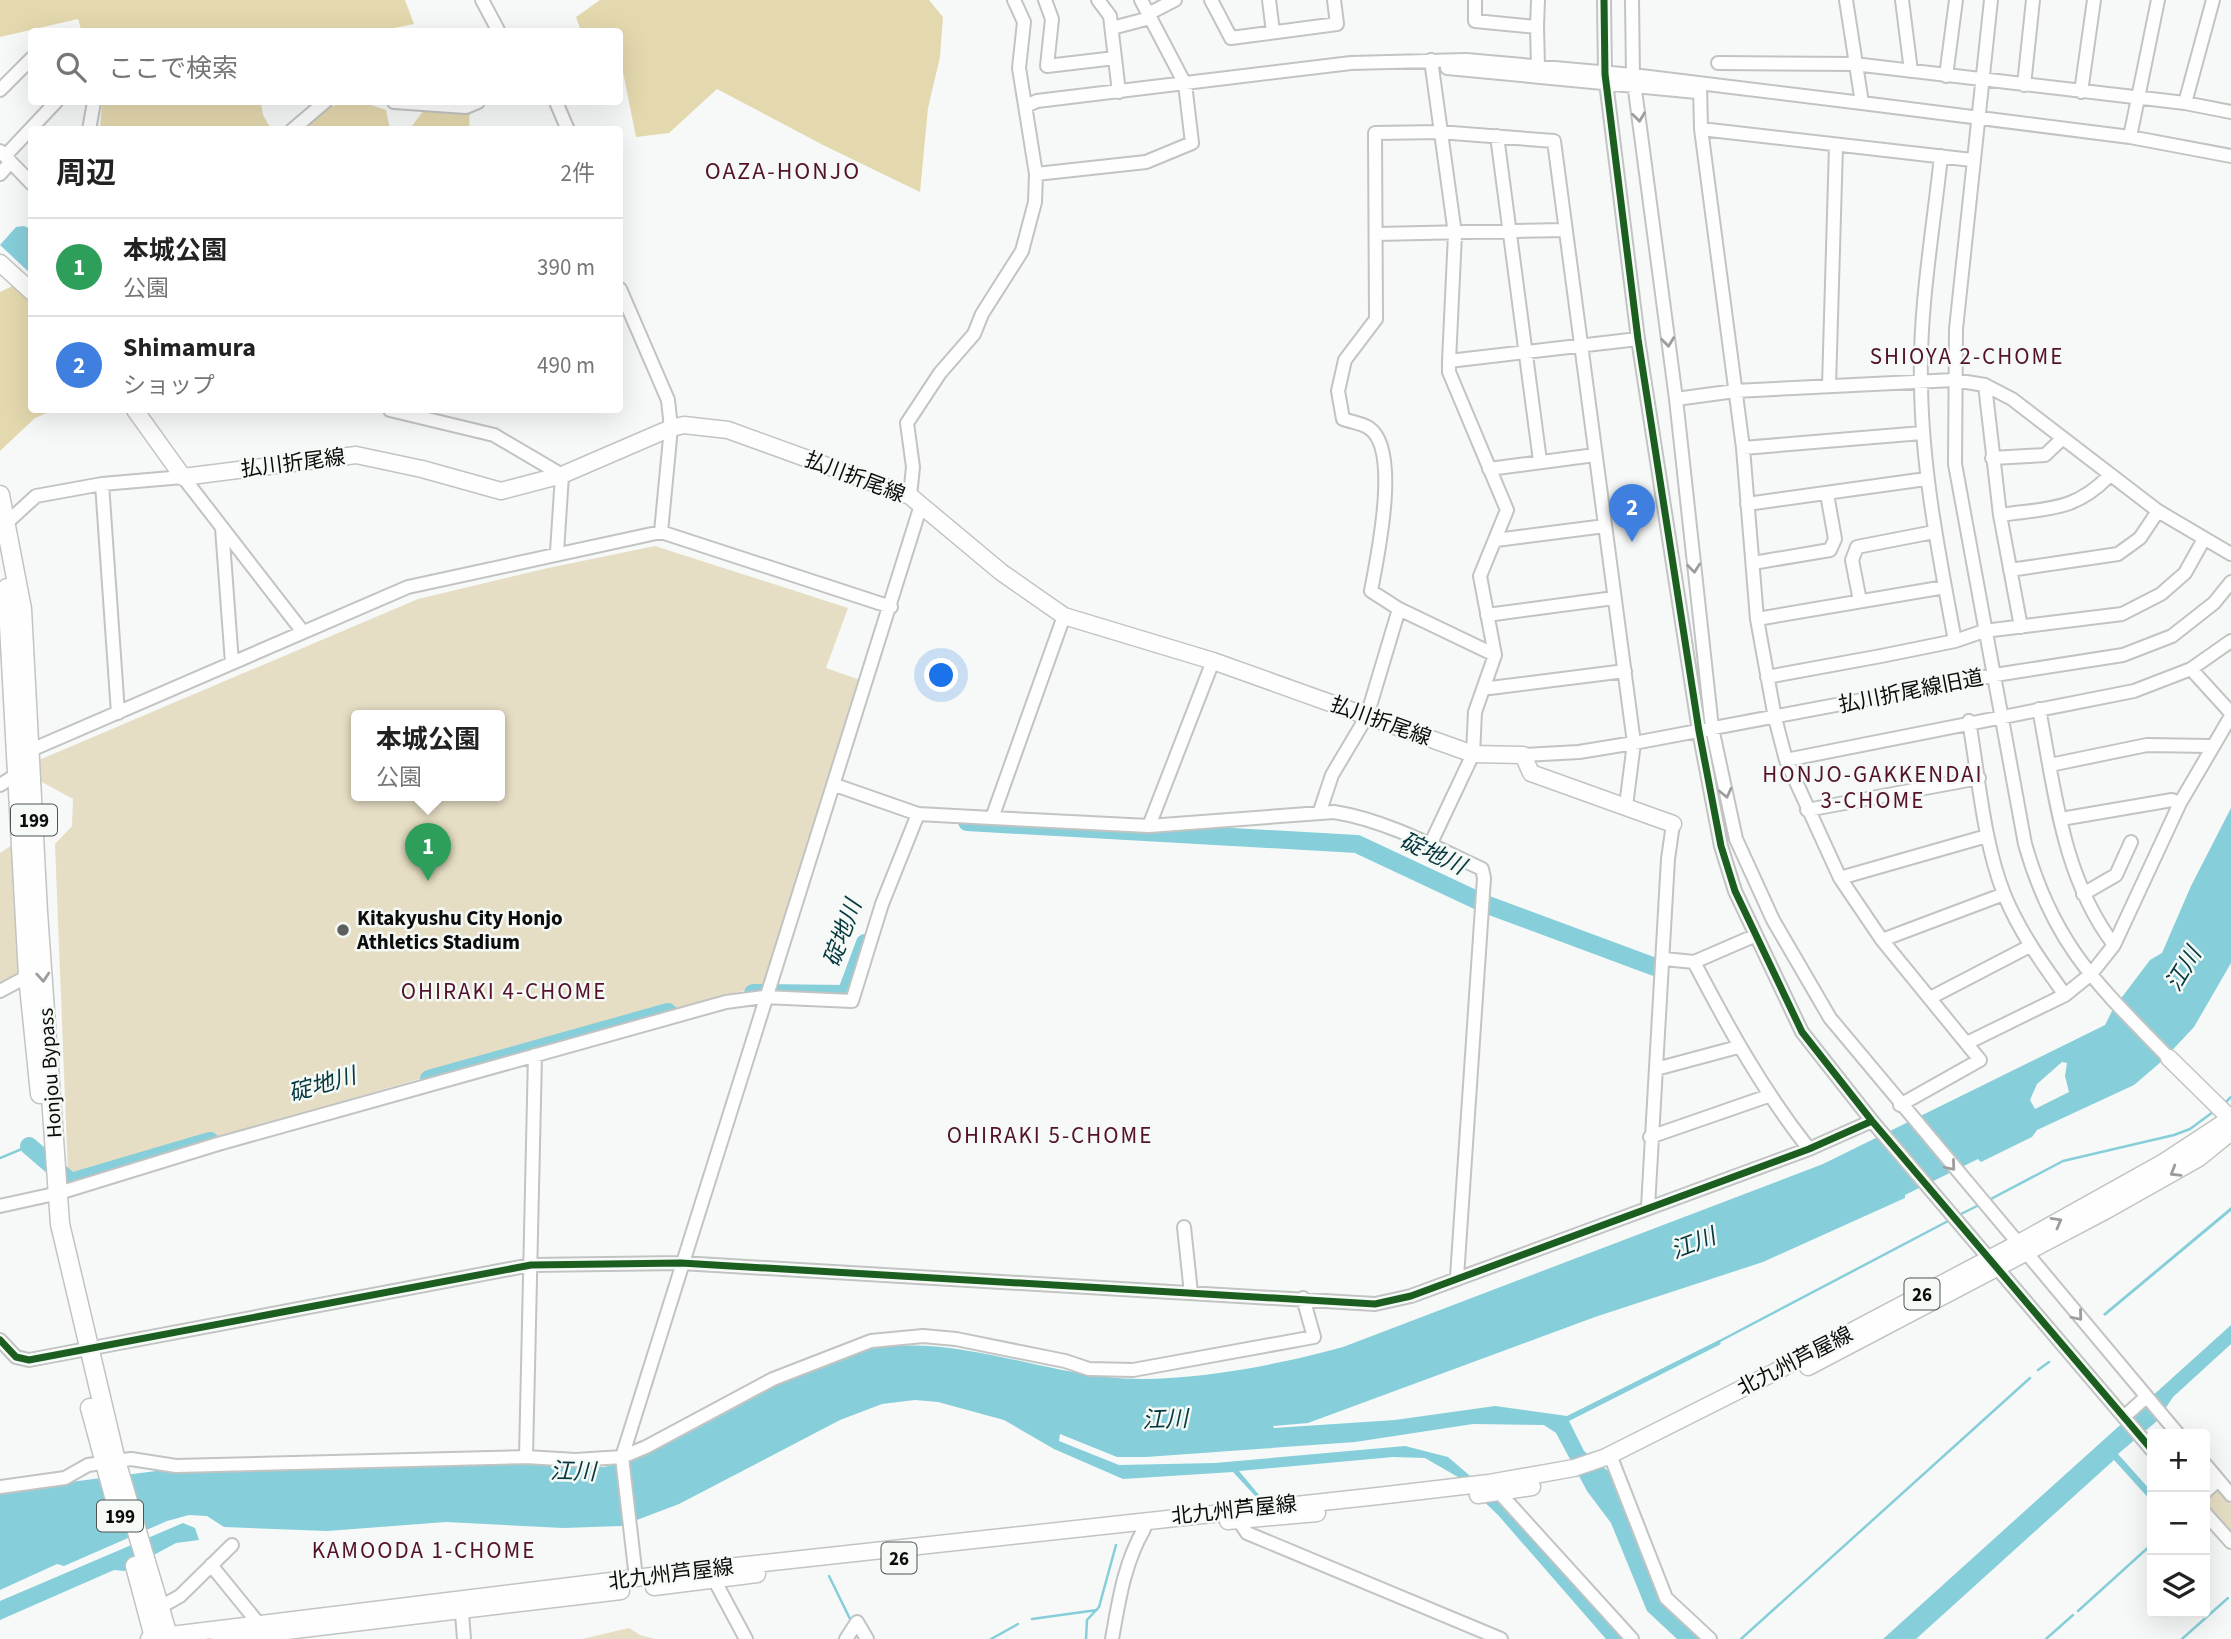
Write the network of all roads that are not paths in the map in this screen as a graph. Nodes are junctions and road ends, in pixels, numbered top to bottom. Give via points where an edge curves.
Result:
1 (482, 0) edge
2 (1014, 0) edge
3 (1045, 0) edge
4 (1098, 0) edge
5 (1141, 0) edge
6 (1175, 0) edge
7 (1210, 0) edge
8 (1269, 0) edge
9 (1334, 0) edge
10 (1475, 0) edge
11 (1538, 0) edge
12 (1604, 0) edge
13 (1632, 0) edge
14 (1846, 0) edge
15 (1902, 0) edge
16 (1956, 0) edge
17 (1991, 0) edge
18 (2032, 0) edge
19 (2094, 0) edge
20 (2158, 0) edge
21 (2213, 0) edge
22 (1149, 16) junction
23 (1537, 27) junction
24 (497, 28) edge
25 (1112, 28) junction
26 (1273, 32) junction
27 (1115, 58) junction
28 (28, 62) edge
29 (1718, 63) dead end
30 (1432, 64) junction
31 (1854, 64) junction
32 (1538, 66) junction
33 (1911, 71) junction
34 (1946, 76) junction
35 (1606, 80) junction
36 (1634, 81) junction
37 (1982, 81) junction
38 (2024, 85) junction
39 (1186, 87) junction
40 (1700, 89) junction
41 (0, 90) edge
42 (1119, 92) junction
43 (2081, 92) junction
44 (2137, 98) junction
45 (1862, 103) junction
46 (2185, 103) junction
47 (53, 105) edge
48 (93, 105) edge
49 (321, 105) edge
50 (437, 105) edge
51 (471, 105) edge
52 (557, 105) edge
53 (1026, 106) junction
54 (2231, 112) edge
55 (1977, 121) junction
56 (34, 126) edge
57 (90, 126) edge
58 (297, 126) edge
59 (566, 126) edge
60 (1701, 129) junction
61 (28, 132) edge
62 (1439, 132) junction
63 (1497, 136) junction
64 (2130, 137) junction
65 (1836, 146) junction
66 (1941, 156) junction
67 (2231, 156) edge
68 (5, 157) edge
69 (1972, 160) junction
70 (0, 174) edge
71 (1036, 174) junction
72 (28, 180) edge
73 (1565, 230) junction
74 (1509, 231) junction
75 (1376, 234) junction
76 (1455, 234) junction
77 (0, 263) edge
78 (28, 288) edge
79 (623, 296) edge
80 (1638, 339) junction
81 (1582, 347) junction
82 (1525, 353) junction
83 (1449, 361) junction
84 (1954, 380) junction
85 (1920, 381) junction
86 (1986, 384) junction
87 (1829, 386) junction
88 (1735, 391) junction
89 (1676, 399) junction
90 (137, 413) edge
91 (402, 413) edge
92 (671, 428) junction
93 (1922, 433) junction
94 (2062, 439) junction
95 (1743, 448) junction
96 (1595, 455) junction
97 (1992, 458) junction
98 (1540, 461) junction
99 (1489, 469) junction
100 (562, 475) junction
101 (2109, 476) junction
102 (183, 477) junction
103 (1926, 479) junction
104 (102, 484) junction
105 (1827, 494) junction
106 (0, 495) edge
107 (915, 500) junction
108 (1747, 504) junction
109 (2158, 511) junction
110 (2000, 515) junction
111 (4, 525) edge
112 (1605, 526) junction
113 (222, 528) junction
114 (661, 532) junction
115 (1934, 532) junction
116 (2204, 539) junction
117 (1496, 540) junction
118 (0, 543) edge
119 (557, 552) junction
120 (2231, 554) edge
121 (1754, 563) junction
122 (2010, 570) junction
123 (2231, 582) edge
124 (1945, 587) junction
125 (1614, 598) junction
126 (1860, 601) junction
127 (891, 607) junction
128 (1399, 609) junction
129 (1487, 615) junction
130 (1064, 616) junction
131 (1757, 619) junction
132 (2021, 627) junction
133 (1984, 631) junction
134 (303, 632) junction
135 (1955, 641) junction
136 (2231, 641) edge
137 (1495, 655) junction
138 (1213, 661) junction
139 (232, 663) junction
140 (2191, 669) junction
141 (1625, 671) junction
142 (1995, 675) junction
143 (1767, 677) junction
144 (1484, 686) junction
145 (2039, 709) junction
146 (118, 713) junction
147 (2231, 714) edge
148 (2002, 715) junction
149 (1367, 716) junction
150 (1775, 718) junction
151 (1969, 722) junction
152 (1705, 729) junction
153 (1634, 743) junction
154 (2210, 746) junction
155 (31, 750) junction
156 (1474, 754) junction
157 (1523, 755) junction
158 (1786, 760) junction
159 (2050, 765) junction
160 (19, 773) junction
161 (1979, 778) junction
162 (0, 785) edge
163 (835, 785) junction
164 (2180, 803) junction
165 (1626, 806) junction
166 (1807, 810) junction
167 (1321, 811) junction
168 (918, 814) junction
169 (992, 818) junction
170 (2061, 819) junction
171 (1673, 824) joint
172 (1149, 826) junction
173 (1987, 836) junction
174 (2131, 842) dead end
175 (1430, 845) junction
176 (1840, 878) junction
177 (2004, 894) junction
178 (2083, 894) junction
179 (1754, 936) junction
180 (1882, 940) junction
181 (2114, 945) junction
182 (2030, 946) junction
183 (1664, 959) junction
184 (1694, 962) junction
185 (2091, 974) junction
186 (28, 976) junction
187 (0, 991) edge
188 (2065, 995) junction
189 (764, 997) junction
190 (1930, 998) junction
191 (1967, 1043) junction
192 (1738, 1047) junction
193 (535, 1055) junction
194 (2168, 1057) joint
195 (1656, 1069) junction
196 (1768, 1096) junction
197 (1904, 1109) junction
198 (2231, 1118) edge
199 (1875, 1124) junction
200 (2231, 1132) edge
201 (1650, 1137) junction
202 (50, 1149) junction
203 (1809, 1149) junction
204 (54, 1194) junction
205 (0, 1206) edge
206 (1648, 1207) junction
207 (1184, 1227) dead end
208 (2022, 1249) junction
209 (681, 1263) junction
210 (1994, 1264) junction
211 (531, 1265) junction
212 (1457, 1277) junction
213 (1191, 1293) junction
214 (1303, 1298) junction
215 (0, 1340) edge
216 (81, 1348) junction
217 (2146, 1397) junction
218 (2125, 1416) junction
219 (2174, 1429) edge
220 (2147, 1444) edge
221 (526, 1457) junction
222 (622, 1457) junction
223 (1610, 1460) junction
224 (108, 1463) junction
225 (2210, 1470) edge
226 (2218, 1480) junction
227 (0, 1487) edge
228 (2210, 1487) edge
229 (1495, 1488) junction
230 (2231, 1495) edge
231 (1235, 1515) junction
232 (2210, 1519) edge
233 (1144, 1529) junction
234 (2231, 1542) edge
235 (232, 1545) dead end
236 (211, 1566) junction
237 (710, 1574) junction
238 (636, 1578) junction
239 (461, 1605) junction
240 (153, 1610) junction
241 (263, 1632) edge
242 (159, 1638) edge
243 (220, 1639) edge
244 (464, 1639) edge
245 (746, 1639) edge
246 (846, 1639) edge
247 (867, 1639) edge
248 (1112, 1639) edge
249 (1501, 1639) edge
250 (1632, 1639) edge
251 (1710, 1639) edge

1 - 24 street
2 - 53 street via 1024,22 1019,68
3 - 27 street via 1052,19 1047,66
4 - 25 street via 1110,16
5 - 22 street
6 - 22 street
7 - 26 street via 1231,38
8 - 26 street
9 - 26 street via 1337,24
10 - 23 street via 1475,21
11 - 23 street
12 - 35 street
13 - 36 street
14 - 31 street
15 - 33 street
16 - 34 street
17 - 37 street
18 - 38 street
19 - 43 street
20 - 44 street
21 - 46 street
22 - 25 street
22 - 39 street
23 - 32 street
25 - 27 street
27 - 42 street
28 - 41 street
29 - 31 street
30 - 32 street
30 - 35 street
30 - 39 street
30 - 62 street
31 - 33 street
31 - 45 street
32 - 35 street
33 - 34 street
34 - 37 street
35 - 36 street
35 - 80 street
36 - 40 street
36 -> 89 street
37 - 38 street
37 - 55 street
38 - 43 street
39 - 42 street
39 - 53 street
39 - 71 street via 1192,143 1146,162
40 - 45 street
40 - 55 street
40 - 60 street
42 - 53 street
43 - 44 street
44 - 46 street
44 - 64 street
45 - 55 street
46 - 54 street
47 - 56 street
48 - 57 street
49 - 58 street
50 - 51 street
52 - 59 street
53 - 71 street
55 - 64 street
55 - 69 street
60 - 65 street
60 - 88 street
61 - 68 street
62 - 63 street
62 - 75 street via 1375,133
62 - 76 street
63 - 73 street via 1554,141
63 - 74 street
64 - 67 street
65 - 66 street
65 - 87 street
66 - 69 street
66 - 85 street
68 - 70 street
68 - 72 street
69 - 84 street
71 - 107 street via 1035,202 1022,251 974,334 940,373 907,423
73 - 74 street
73 - 81 street
74 - 76 street
74 - 82 street
75 - 76 street
75 - 128 street via 1376,319 1345,360 1338,391 1343,419 1370,428 1382,448 1385,512 1371,591
76 - 83 street
77 - 78 main road
79 - 92 street via 668,400
80 - 81 street
80 - 152 street
81 - 82 street
81 - 96 street
82 - 83 street
82 - 98 street
83 - 99 street via 1449,372
84 - 85 street
84 - 86 street
84 - 133 street via 1955,464
85 - 87 street
85 - 93 street
86 - 94 street via 2012,398
86 - 97 street
87 - 88 street
88 - 89 street
88 - 95 street
89 -> 152 street
90 - 102 main road
91 - 100 street via 494,435
92 - 100 main road, 払川折尾線
92 - 107 main road, 払川折尾線 via 728,430
92 - 114 street
93 - 95 street
93 - 103 street
94 - 97 street via 2045,456
94 - 101 street
95 - 108 street
96 - 98 street
96 - 112 street
97 - 110 street
98 - 99 street
99 - 117 street via 1507,510
100 - 102 main road, 払川折尾線 via 501,491 356,455
100 - 119 street
101 - 109 street
101 - 110 street via 2075,504
102 - 104 street
102 - 113 street
103 - 105 street
103 - 115 street
104 - 111 street via 36,496
104 - 146 street
105 - 108 street
105 - 121 street via 1835,539 1830,550
106 - 111 highway, Honjou Bypass / 199
107 - 127 street
107 - 130 main road, 払川折尾線 via 1001,572
108 - 121 street
109 - 116 street
109 - 122 street via 2140,538 2118,554
110 - 122 street
111 - 155 highway, Honjou Bypass / 199 via 22,610
112 - 117 street
112 - 125 street
113 - 134 street
113 - 139 street
114 - 119 street
114 - 127 street
115 - 124 street
115 - 126 street via 1857,547 1852,560
116 - 120 street
116 - 132 street via 2185,573 2161,594 2122,614
117 - 129 street via 1480,576
118 - 160 highway, Honjou Bypass / 199 via 10,610
119 - 134 street via 408,587
121 - 131 street
122 - 132 street
123 - 142 street via 2214,603 2172,636 2123,655
124 - 126 street
124 - 135 street
125 - 129 street
125 - 141 street
126 - 131 street
127 - 163 street
128 - 137 street
128 - 149 street
129 - 137 street
130 - 138 main road, 払川折尾線
130 - 169 street
131 - 143 street
132 - 133 street
133 - 135 street
133 - 142 street
134 - 139 street
135 - 143 street
136 - 140 street
137 - 144 street
138 - 149 main road, 払川折尾線
138 - 172 street
139 - 146 street
140 - 145 street via 2134,691
140 - 147 street
141 - 144 street
141 - 153 street
142 - 148 street, 払川折尾線旧道
142 - 150 street, 払川折尾線旧道
143 - 150 street
144 - 156 street via 1475,712
145 - 148 street
145 - 159 street
146 - 155 street
147 - 154 street
148 - 151 street
148 - 185 street, 払川折尾線旧道 via 2025,844 2038,887 2060,932
149 - 156 main road, 払川折尾線
149 - 167 street via 1332,775
150 - 152 street, 払川折尾線旧道
150 - 158 street
151 - 158 street
151 - 161 street
152 - 153 street, 払川折尾線旧道
152 - 179 street via 1721,846
152 -> 197 street via 1736,839 1773,920 1830,1018
153 - 157 street, 払川折尾線旧道
153 - 165 street
154 - 159 street via 2147,746
154 - 164 street
155 -> 202 highway, Honjou Bypass / 199
156 - 157 main road, 払川折尾線
156 - 175 street
157 - 165 main road via 1531,773
158 - 166 street
159 - 170 street
160 - 162 street
160 - 186 highway, Honjou Bypass / 199
161 - 166 street
161 - 173 street
163 - 168 street
163 - 189 street
164 - 170 street via 2172,800
164 - 181 street
165 - 171 main road
166 - 176 street
167 - 172 street
167 - 175 street via 1353,815
168 - 169 street
168 - 189 street via 882,904 852,1001
169 - 172 street
170 - 178 street via 2068,859
171 - 183 street
173 - 176 street
173 - 177 street
174 - 178 street via 2116,875
175 - 212 street via 1482,869 1484,878
176 - 180 street
177 - 180 street
177 - 182 street
178 - 181 street
179 - 184 street
179 - 199 street via 1802,1032
180 - 190 street
181 - 185 street
182 - 188 street
182 - 190 street
183 - 184 street
183 - 195 street
184 - 192 street
185 - 188 street
185 - 194 street, 払川折尾線旧道
186 - 187 street
186 - 202 highway, Honjou Bypass / 199
188 - 191 street
189 - 193 street via 713,1006
189 - 209 street
190 - 191 street
191 - 197 street via 1980,1060
192 - 195 street
192 - 196 street
193 - 204 street
193 - 211 street
194 - 198 main road
195 - 201 street
196 - 201 street
196 - 203 street
197 -> 208 street
208 -> 198 main road, 北九州芦屋線 / 26
199 - 203 street
199 - 210 street
200 -> 208 main road, 北九州芦屋線 / 26 via 2171,1174
201 - 206 street
202 - 204 highway, Honjou Bypass / 199
202 - 204 highway, Honjou Bypass / 199 via 47,1169
203 - 206 street
204 - 205 street
204 - 216 highway, Honjou Bypass / 199
206 - 212 street
207 - 213 street
208 - 210 main road, 北九州芦屋線 / 26
208 -> 217 street
209 - 211 street
209 - 213 street
209 - 222 street
210 - 218 street
210 - 223 main road, 北九州芦屋線 / 26
211 - 216 street
211 - 221 street
212 - 214 street via 1375,1304
213 - 214 street
214 - 222 street via 1314,1337 1133,1370 1089,1369 956,1339 923,1336 871,1341 773,1380
215 - 216 street via 21,1360
216 - 224 highway, Honjou Bypass / 199
217 - 218 street
217 - 219 street
218 - 220 street
221 - 222 street
221 - 224 street via 176,1466 140,1459
222 - 238 street
223 - 229 main road, 北九州芦屋線 / 26 via 1576,1473
223 - 251 street via 1666,1598
224 - 227 street via 88,1465 65,1478
224 - 240 highway, Honjou Bypass / 199
225 - 226 street
226 - 228 street
226 - 230 street
229 - 231 main road, 北九州芦屋線 / 26
229 - 250 street
231 - 233 main road, 北九州芦屋線 / 26
231 - 237 main road, 北九州芦屋線 / 26
231 - 249 street via 1247,1533
232 - 234 street
233 - 237 main road, 北九州芦屋線 / 26
233 - 248 street via 1123,1576
235 - 236 street
236 - 240 street via 180,1596
236 - 241 street
237 - 238 main road, 北九州芦屋線 / 26
237 - 239 main road, 北九州芦屋線 / 26
237 - 245 street
238 - 239 main road, 北九州芦屋線 / 26
239 - 241 main road, 北九州芦屋線 / 26
239 - 244 street
240 - 242 highway, Honjou Bypass / 199
241 - 242 main road, 北九州芦屋線 / 26
241 - 243 main road, 北九州芦屋線 / 26
246 - 247 street via 857,1622

